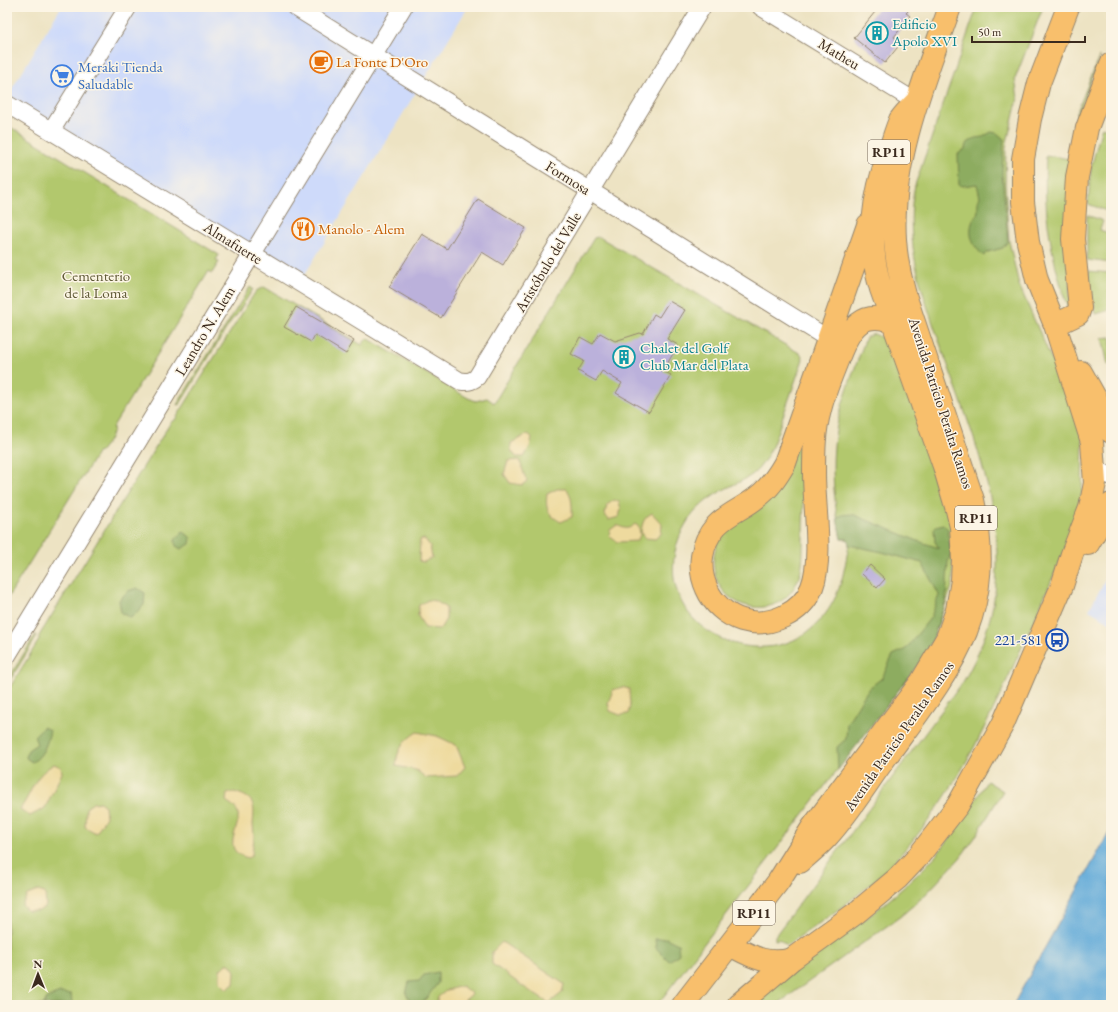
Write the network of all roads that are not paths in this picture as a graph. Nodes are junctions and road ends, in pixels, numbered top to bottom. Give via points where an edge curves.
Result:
1 (128, 7) edge
2 (295, 7) edge
3 (403, 7) edge
4 (702, 7) edge
5 (761, 7) edge
6 (950, 7) edge
7 (1068, 7) edge
8 (374, 56) junction
9 (1111, 64) edge
10 (916, 102) junction
11 (7, 104) edge
12 (51, 131) junction
13 (590, 191) junction
14 (875, 207) junction
15 (252, 255) junction
16 (894, 322) junction
17 (1055, 325) junction
18 (835, 343) junction
19 (460, 381) joint
20 (1111, 432) edge
21 (1106, 471) edge
22 (1111, 504) edge
23 (1062, 586) junction
24 (7, 656) edge
25 (778, 882) junction
26 (730, 945) junction
27 (792, 959) junction
28 (683, 1005) edge
29 (738, 1005) edge

1 - 12 street
2 - 8 street, Formosa
3 - 8 street, Leandro N. Alem
4 - 13 street, Aristóbulo del Valle
5 - 10 street, Matheu
6 - 10 main road, Avenida Patricio Peralta Ramos / RP11
7 - 17 main road via 1039,83 1025,142 1022,179 1025,222 1032,261
8 - 13 street, Formosa
8 - 15 street, Leandro N. Alem
9 - 17 main road via 1087,128 1077,177 1073,239 1080,308 1078,314
10 - 14 main road, Avenida Patricio Peralta Ramos / RP11 via 900,120 883,169
10 - 25 main road, Avenida Patricio Peralta Ramos / RP11 via 900,171 896,201 895,238 898,269 973,500 980,559 974,609 963,642 935,690 827,837
11 - 12 street, Almafuerte
12 - 15 street, Almafuerte
13 - 18 street, Formosa
13 - 19 street, Aristóbulo del Valle via 477,377 467,382
14 - 16 main road, Avenida Patricio Peralta Ramos / RP11 via 874,260 881,289
14 - 18 main road
15 - 19 street, Almafuerte
15 - 24 street, Leandro N. Alem
16 - 18 main road via 881,318 864,320
16 - 25 main road, Avenida Patricio Peralta Ramos / RP11 via 958,510 963,560 960,597 947,638 929,670 812,828
17 - 20 main road via 1100,406
17 - 21 main road via 1094,448
18 - 18 main road via 785,463 774,482 716,526 707,539 701,568 709,595 724,610 742,620 756,623 776,620 793,612 804,601 812,587 817,557 814,505 816,435
21 - 23 main road via 1093,496
22 - 23 main road
23 - 27 main road via 1003,724 958,805 898,878 856,913
25 - 26 main road, Avenida Patricio Peralta Ramos / RP11
26 - 27 main road via 765,961
26 - 28 main road, Avenida Patricio Peralta Ramos / RP11
27 - 29 main road

